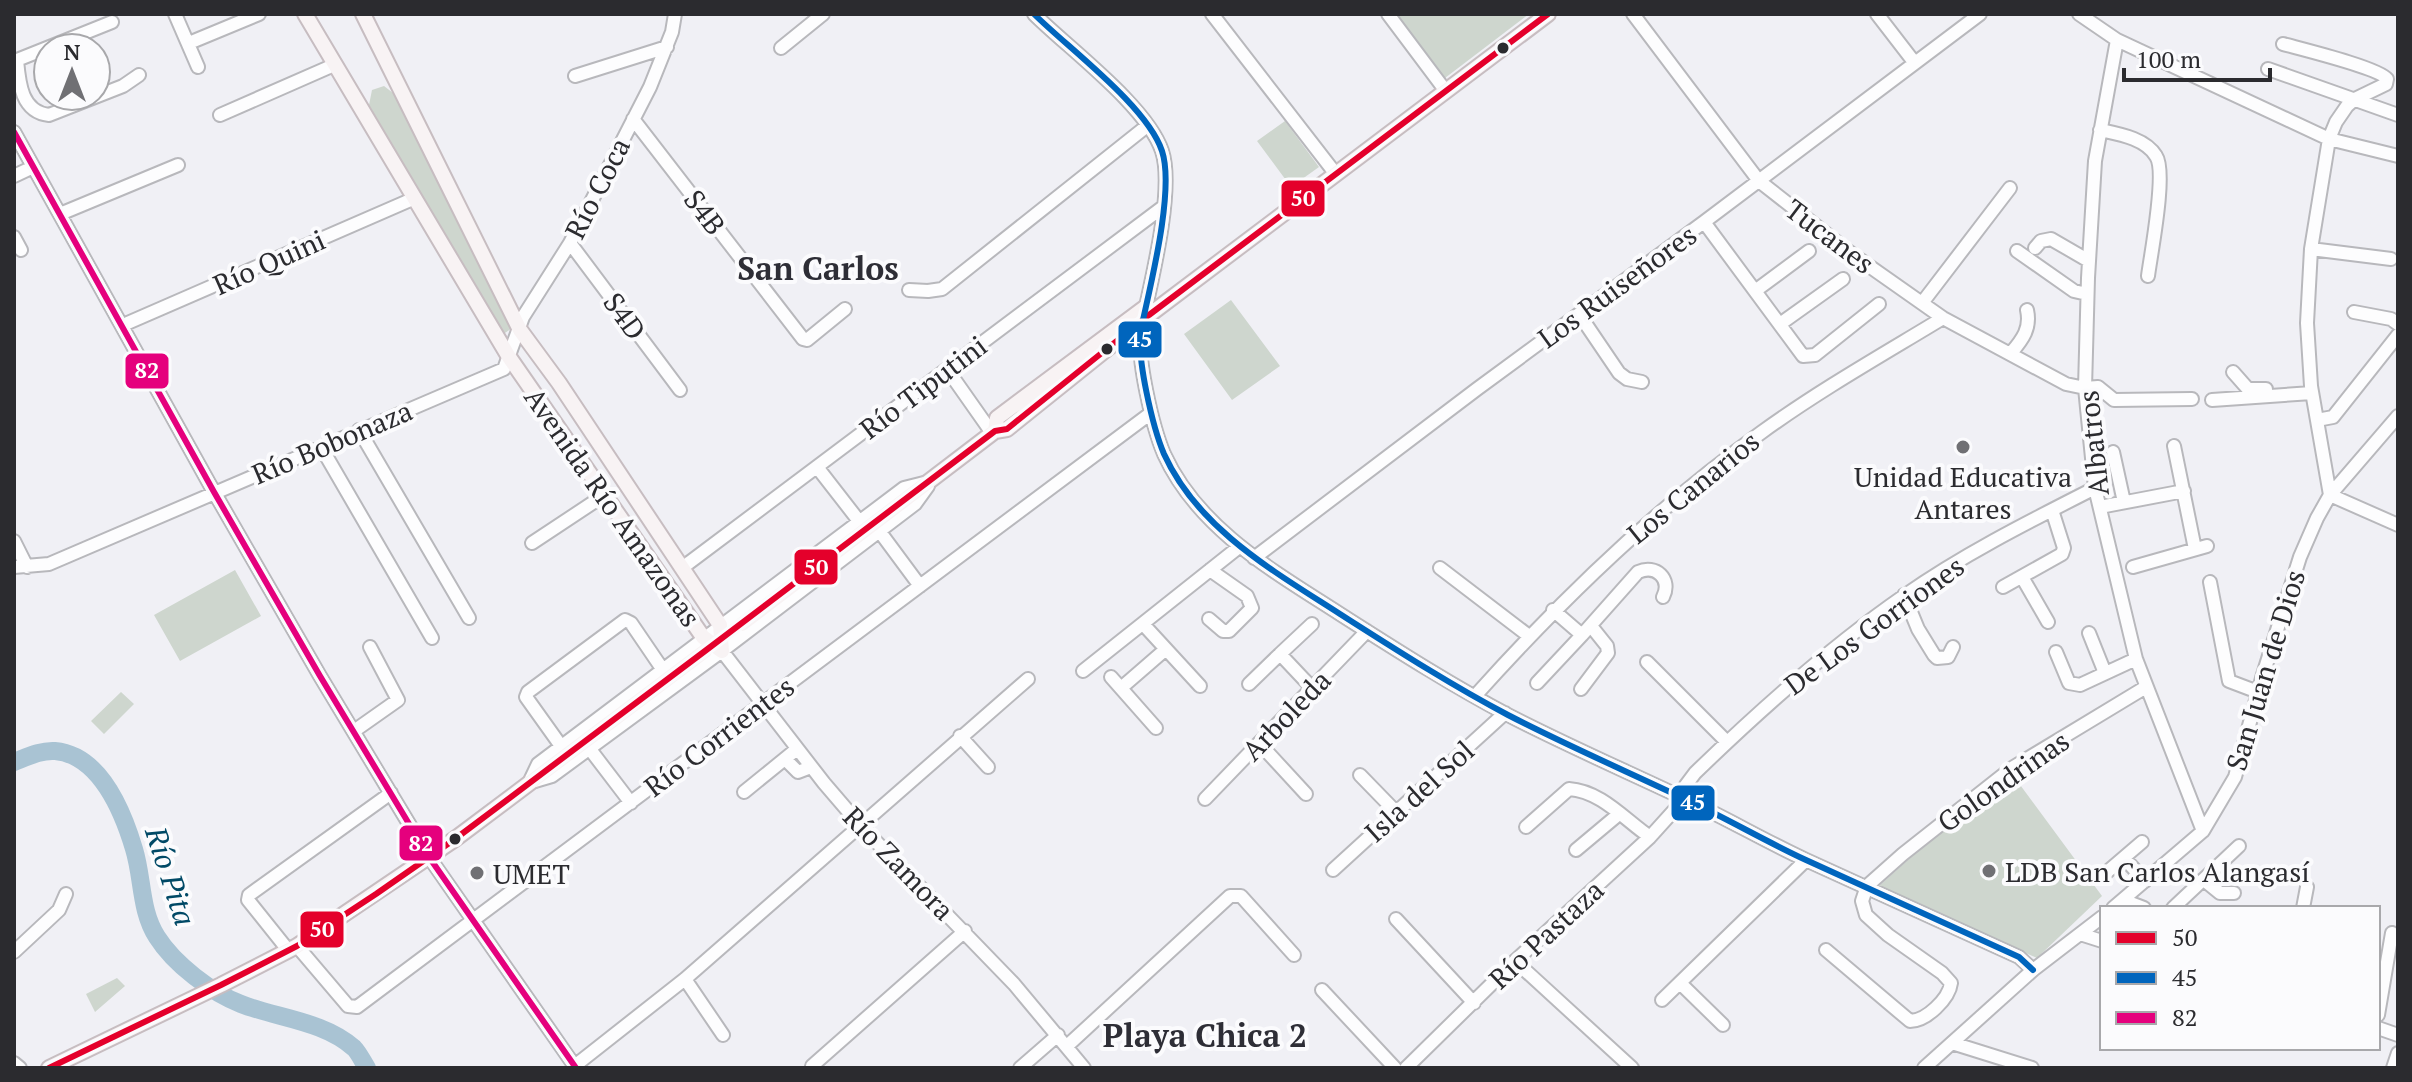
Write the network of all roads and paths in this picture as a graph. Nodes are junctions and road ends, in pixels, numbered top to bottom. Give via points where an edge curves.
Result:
1 (175, 14) edge
2 (259, 14) edge
3 (305, 14) edge
4 (363, 14) edge
5 (675, 14) edge
6 (823, 14) edge
7 (1034, 14) edge
8 (1212, 14) edge
9 (1388, 14) edge
10 (1540, 14) edge
11 (1548, 14) edge
12 (1633, 14) edge
13 (1877, 14) edge
14 (1980, 14) edge
15 (2079, 14) edge
16 (112, 22) dead end
17 (2117, 40) junction
18 (189, 43) junction
19 (2283, 44) dead end
20 (667, 47) junction
21 (781, 48) dead end
22 (1914, 62) junction
23 (334, 65) junction
24 (198, 67) dead end
25 (2268, 69) dead end
26 (139, 75) dead end
27 (575, 76) dead end
28 (1444, 88) junction
29 (17, 92) edge
30 (2355, 99) junction
31 (220, 115) dead end
32 (2398, 115) edge
33 (633, 119) junction
34 (1147, 126) junction
35 (2100, 130) junction
36 (14, 132) edge
37 (2329, 139) junction
38 (2398, 156) edge
39 (178, 165) dead end
40 (33, 167) junction
41 (1333, 170) junction
42 (14, 176) edge
43 (1759, 181) junction
44 (2010, 188) dead end
45 (415, 198) junction
46 (1163, 207) junction
47 (60, 214) junction
48 (1704, 222) junction
49 (14, 237) edge
50 (570, 243) junction
51 (2035, 248) dead end
52 (2311, 249) junction
53 (21, 250) dead end
54 (1809, 251) dead end
55 (2017, 251) dead end
56 (2391, 259) dead end
57 (2089, 261) junction
58 (2148, 276) dead end
59 (1843, 279) dead end
60 (909, 290) dead end
61 (1755, 291) junction
62 (2087, 294) junction
63 (1922, 303) junction
64 (1879, 304) dead end
65 (845, 309) dead end
66 (2027, 310) dead end
67 (1146, 312) junction
68 (2354, 312) dead end
69 (1579, 314) junction
70 (1943, 318) junction
71 (1780, 324) junction
72 (2398, 324) edge
73 (123, 325) junction
74 (520, 330) junction
75 (2398, 335) edge
76 (2011, 353) junction
77 (509, 357) junction
78 (947, 369) junction
79 (2233, 372) dead end
80 (1642, 382) dead end
81 (2085, 388) junction
82 (680, 390) dead end
83 (2312, 390) junction
84 (2192, 399) dead end
85 (2212, 400) dead end
86 (1151, 413) junction
87 (2398, 416) edge
88 (2317, 420) junction
89 (359, 430) junction
90 (993, 432) junction
91 (2174, 446) dead end
92 (321, 447) junction
93 (2113, 452) dead end
94 (817, 467) junction
95 (931, 481) junction
96 (2095, 488) junction
97 (2184, 491) junction
98 (214, 492) junction
99 (606, 494) junction
100 (2330, 495) junction
101 (2124, 502) junction
102 (2100, 507) junction
103 (2052, 510) junction
104 (859, 521) junction
105 (2398, 525) edge
106 (880, 532) junction
107 (14, 541) edge
108 (532, 543) dead end
109 (1239, 547) junction
110 (1254, 558) junction
111 (21, 567) edge
112 (2133, 567) dead end
113 (682, 568) junction
114 (1440, 568) dead end
115 (1210, 570) junction
116 (2022, 577) junction
117 (2210, 582) dead end
118 (920, 586) junction
119 (2003, 587) dead end
120 (1904, 595) junction
121 (1663, 597) dead end
122 (1553, 610) junction
123 (469, 618) dead end
124 (1209, 619) dead end
125 (2048, 622) dead end
126 (742, 624) dead end
127 (1143, 624) junction
128 (1312, 624) dead end
129 (720, 625) junction
130 (1587, 630) junction
131 (1367, 631) junction
132 (2089, 633) dead end
133 (1529, 636) junction
134 (432, 638) dead end
135 (704, 644) junction
136 (370, 647) dead end
137 (1953, 647) dead end
138 (1166, 649) junction
139 (722, 651) junction
140 (2056, 652) dead end
141 (1280, 654) junction
142 (2136, 659) junction
143 (1647, 662) dead end
144 (663, 670) junction
145 (1083, 671) dead end
146 (2105, 673) junction
147 (1111, 677) dead end
148 (1028, 679) dead end
149 (1537, 683) dead end
150 (1249, 684) dead end
151 (1200, 686) dead end
152 (2146, 687) junction
153 (1121, 688) junction
154 (1313, 689) junction
155 (1581, 689) dead end
156 (2258, 692) junction
157 (1475, 696) junction
158 (762, 703) junction
159 (1505, 713) junction
160 (1156, 728) dead end
161 (354, 731) junction
162 (960, 736) junction
163 (1727, 742) junction
164 (1259, 743) junction
165 (561, 746) junction
166 (589, 748) junction
167 (797, 749) junction
168 (785, 759) junction
169 (811, 767) junction
170 (988, 767) dead end
171 (1360, 775) dead end
172 (529, 783) junction
173 (744, 792) dead end
174 (391, 793) junction
175 (1306, 794) dead end
176 (1680, 797) junction
177 (1205, 799) dead end
178 (631, 803) junction
179 (1396, 812) junction
180 (1619, 814) junction
181 (860, 825) junction
182 (1526, 827) dead end
183 (2203, 831) junction
184 (1650, 837) junction
185 (2142, 842) dead end
186 (2239, 846) dead end
187 (1576, 850) dead end
188 (429, 857) junction
189 (2124, 858) junction
190 (1806, 860) junction
191 (1333, 870) dead end
192 (2100, 878) dead end
193 (2204, 880) junction
194 (2145, 881) junction
195 (1867, 886) junction
196 (2307, 887) dead end
197 (2234, 893) dead end
198 (66, 894) dead end
199 (2118, 904) edge
200 (2175, 906) edge
201 (2303, 906) edge
202 (1396, 919) dead end
203 (2100, 919) edge
204 (473, 921) junction
205 (965, 931) junction
206 (2392, 933) dead end
207 (2080, 934) junction
208 (2100, 940) edge
209 (292, 948) junction
210 (1826, 950) dead end
211 (14, 952) edge
212 (1294, 955) dead end
213 (1515, 961) junction
214 (2033, 970) junction
215 (685, 979) junction
216 (1680, 983) junction
217 (1322, 990) dead end
218 (1662, 1000) dead end
219 (1474, 1003) junction
220 (2380, 1003) edge
221 (1723, 1025) dead end
222 (723, 1035) dead end
223 (1062, 1040) junction
224 (1952, 1043) junction
225 (2398, 1053) edge
226 (14, 1063) edge
227 (812, 1066) edge
228 (574, 1067) edge
229 (20, 1068) edge
230 (49, 1068) edge
231 (1020, 1068) edge
232 (1084, 1068) edge
233 (1395, 1068) edge
234 (1406, 1068) edge
235 (1632, 1068) edge
236 (1924, 1068) edge
237 (2032, 1068) edge
238 (2393, 1068) edge

1 - 18 street
2 - 18 street
3 - 23 main road, Avenida Río Amazonas
4 - 74 main road, Avenida Río Amazonas
5 - 20 street, Río Coca
6 - 21 street
7 - 34 street
8 - 41 street
9 - 28 street
10 - 28 main road
11 - 28 main road
12 - 43 street, Tucanes
13 - 22 street
14 - 22 street, Los Ruiseñores
15 - 17 street
16 - 29 street via 17,60
17 - 35 street, Albatros
17 - 37 street
18 - 24 street
19 - 30 street via 2385,74 2386,84
20 - 27 street
20 - 33 street, Río Coca
22 - 43 street, Los Ruiseñores
23 - 31 street
23 - 45 main road, Avenida Río Amazonas
25 - 30 street
26 - 29 street via 46,116
28 - 41 main road
30 - 32 street
30 - 37 street
33 - 50 street, Río Coca
33 - 65 street, S4B via 803,339
34 - 46 street via 1163,154
34 - 60 street via 942,289
35 - 57 street, Albatros
35 - 58 street via 2138,141 2159,159
36 - 40 street
37 - 38 street
37 - 52 street
39 - 47 street
40 - 42 street
40 - 47 street
41 - 67 main road
43 - 48 street, Los Ruiseñores
43 - 63 street, Tucanes
44 - 63 street
45 - 73 street, Río Quini
45 - 77 main road, Avenida Río Amazonas
46 - 67 street
46 - 78 street, Río Tiputini
47 - 73 street
48 - 61 street
48 - 69 street, Los Ruiseñores
49 - 53 street
50 - 74 street, Río Coca via 528,306
50 - 82 street, S4D
51 - 57 street via 2051,239
52 - 56 street
52 - 83 street via 2307,323
54 - 61 street
55 - 62 street via 2074,291
57 - 62 street, Albatros
59 - 71 street
61 - 71 street
62 - 81 street, Albatros
63 - 70 street, Tucanes
64 - 71 street via 1812,357 1803,356
66 - 76 street via 2027,329
67 - 86 street via 1141,351
67 - 90 main road via 1007,429
68 - 72 street
69 - 80 street via 1619,373
69 - 110 street, Los Ruiseñores
70 - 76 street, Tucanes
70 - 122 street, Los Canarios via 1762,432 1616,550
73 - 98 street
74 - 77 street, Río Coca
74 - 113 main road, Avenida Río Amazonas
75 - 88 street via 2333,417
76 - 81 street, Tucanes via 2066,384
77 - 89 street, Río Bobonaza via 504,369
77 - 99 main road, Avenida Río Amazonas
78 - 90 street
78 - 94 street, Río Tiputini
79 - 83 street via 2248,389
81 - 84 street, Tucanes via 2098,387 2114,400
81 - 96 street, Albatros
83 - 85 street
83 - 88 street
86 - 109 street via 1171,469
86 - 118 street, Río Corrientes
87 - 100 street, San Juan de Dios
88 - 100 street
89 - 92 street, Río Bobonaza
89 - 123 street
90 - 95 main road
91 - 97 street
92 - 98 street, Río Bobonaza
92 - 134 street
93 - 101 street
94 - 104 street
94 - 113 street, Río Tiputini
95 - 104 street via 904,488
95 - 106 street via 915,504
95 - 126 main road
96 - 102 street, Albatros
96 - 103 street, De Los Gorriones
97 - 101 street
97 - 112 street via 2201,548
98 - 111 street, Río Bobonaza via 49,564
98 - 161 street
99 - 108 street
99 - 135 main road, Avenida Río Amazonas
100 - 105 street
100 - 156 street, San Juan de Dios via 2300,557
101 - 102 street
102 - 142 street, Albatros
103 - 116 street via 2062,554
103 - 120 street, De Los Gorriones
104 - 129 street
106 - 118 street
106 - 139 street
107 - 111 street
109 - 110 street
109 - 115 street
110 - 131 street
113 - 129 main road, Avenida Río Amazonas
114 - 133 street
115 - 124 street via 1247,596 1252,608 1229,631
115 - 127 street
116 - 119 street
116 - 125 street
117 - 156 street via 2229,681
118 - 158 street, Río Corrientes
120 - 137 street via 1934,655 1948,657
120 - 163 street, De Los Gorriones via 1784,688
121 - 130 street via 1666,583 1646,568
122 - 130 street
122 - 133 street, Los Canarios
127 - 138 street
127 - 145 street
128 - 141 street
129 - 135 street
129 - 139 main road, Avenida Río Amazonas
130 - 149 street
130 - 155 street via 1608,653
131 - 154 street, Arboleda
131 - 157 street
132 - 146 street
133 - 157 street, Los Canarios
135 - 139 main road, Avenida Río Amazonas
135 - 144 street
135 - 172 main road
136 - 161 street via 398,700
138 - 151 street
138 - 153 street
139 - 158 street, Río Zamora
139 - 166 street
140 - 146 street via 2069,683 2080,685
141 - 150 street
141 - 154 street
142 - 146 street
142 - 152 street, Albatros
143 - 163 street
144 - 165 street
144 - 165 street via 625,620 540,682 526,697
147 - 153 street
148 - 162 street
152 - 183 street, Albatros
152 - 195 street, Golondrinas via 2012,768
153 - 160 street
154 - 164 street, Arboleda
156 - 183 street, San Juan de Dios via 2235,777
157 - 159 street
158 - 167 street, Río Zamora
158 - 178 street, Río Corrientes
159 - 176 street
159 - 179 street, Isla del Sol
161 - 174 street
162 - 170 street
162 - 181 street
163 - 176 street, De Los Gorriones via 1695,773
164 - 175 street
164 - 177 street, Arboleda
165 - 172 street via 538,764
166 - 172 street via 552,776
166 - 178 street
167 - 168 street
167 - 169 street, Río Zamora
168 - 169 street via 798,772
168 - 173 street
169 - 181 street, Río Zamora
171 - 179 street
172 - 188 main road
174 - 188 street
174 - 209 street via 249,895
176 - 184 street, Río Pastaza
176 - 190 street
178 - 204 street, Río Corrientes
179 - 191 street, Isla del Sol
180 - 182 street via 1594,795 1569,789
180 - 184 street
180 - 187 street
181 - 205 street, Río Zamora
181 - 215 street
183 - 194 street, San Juan de Dios
184 - 213 street, Río Pastaza
185 - 189 street
186 - 193 street
188 - 204 street
188 - 209 main road
189 - 192 street
189 - 194 street
190 - 195 street
190 - 216 street
193 - 197 street via 2220,893
193 - 200 street
194 - 199 street, San Juan de Dios
195 - 210 street via 1862,901 1866,915 1942,973 1951,983 1949,991 1923,1018 1910,1021
195 - 214 street via 2019,957
196 - 201 street
198 - 211 street via 59,910
202 - 219 street
203 - 207 street
204 - 209 street, Río Corrientes via 353,1008
204 - 228 street
205 - 223 street, Río Zamora
205 - 227 street
206 - 220 street
207 - 208 street
207 - 214 street
209 - 230 main road
212 - 223 street via 1241,896 1230,896
213 - 219 street, Río Pastaza
213 - 235 street
214 - 224 street
215 - 222 street
215 - 228 street
216 - 218 street
216 - 221 street
217 - 233 street
219 - 234 street, Río Pastaza
223 - 231 street
223 - 232 street, Río Zamora
224 - 236 street
224 - 237 street
225 - 238 street
226 - 229 street

